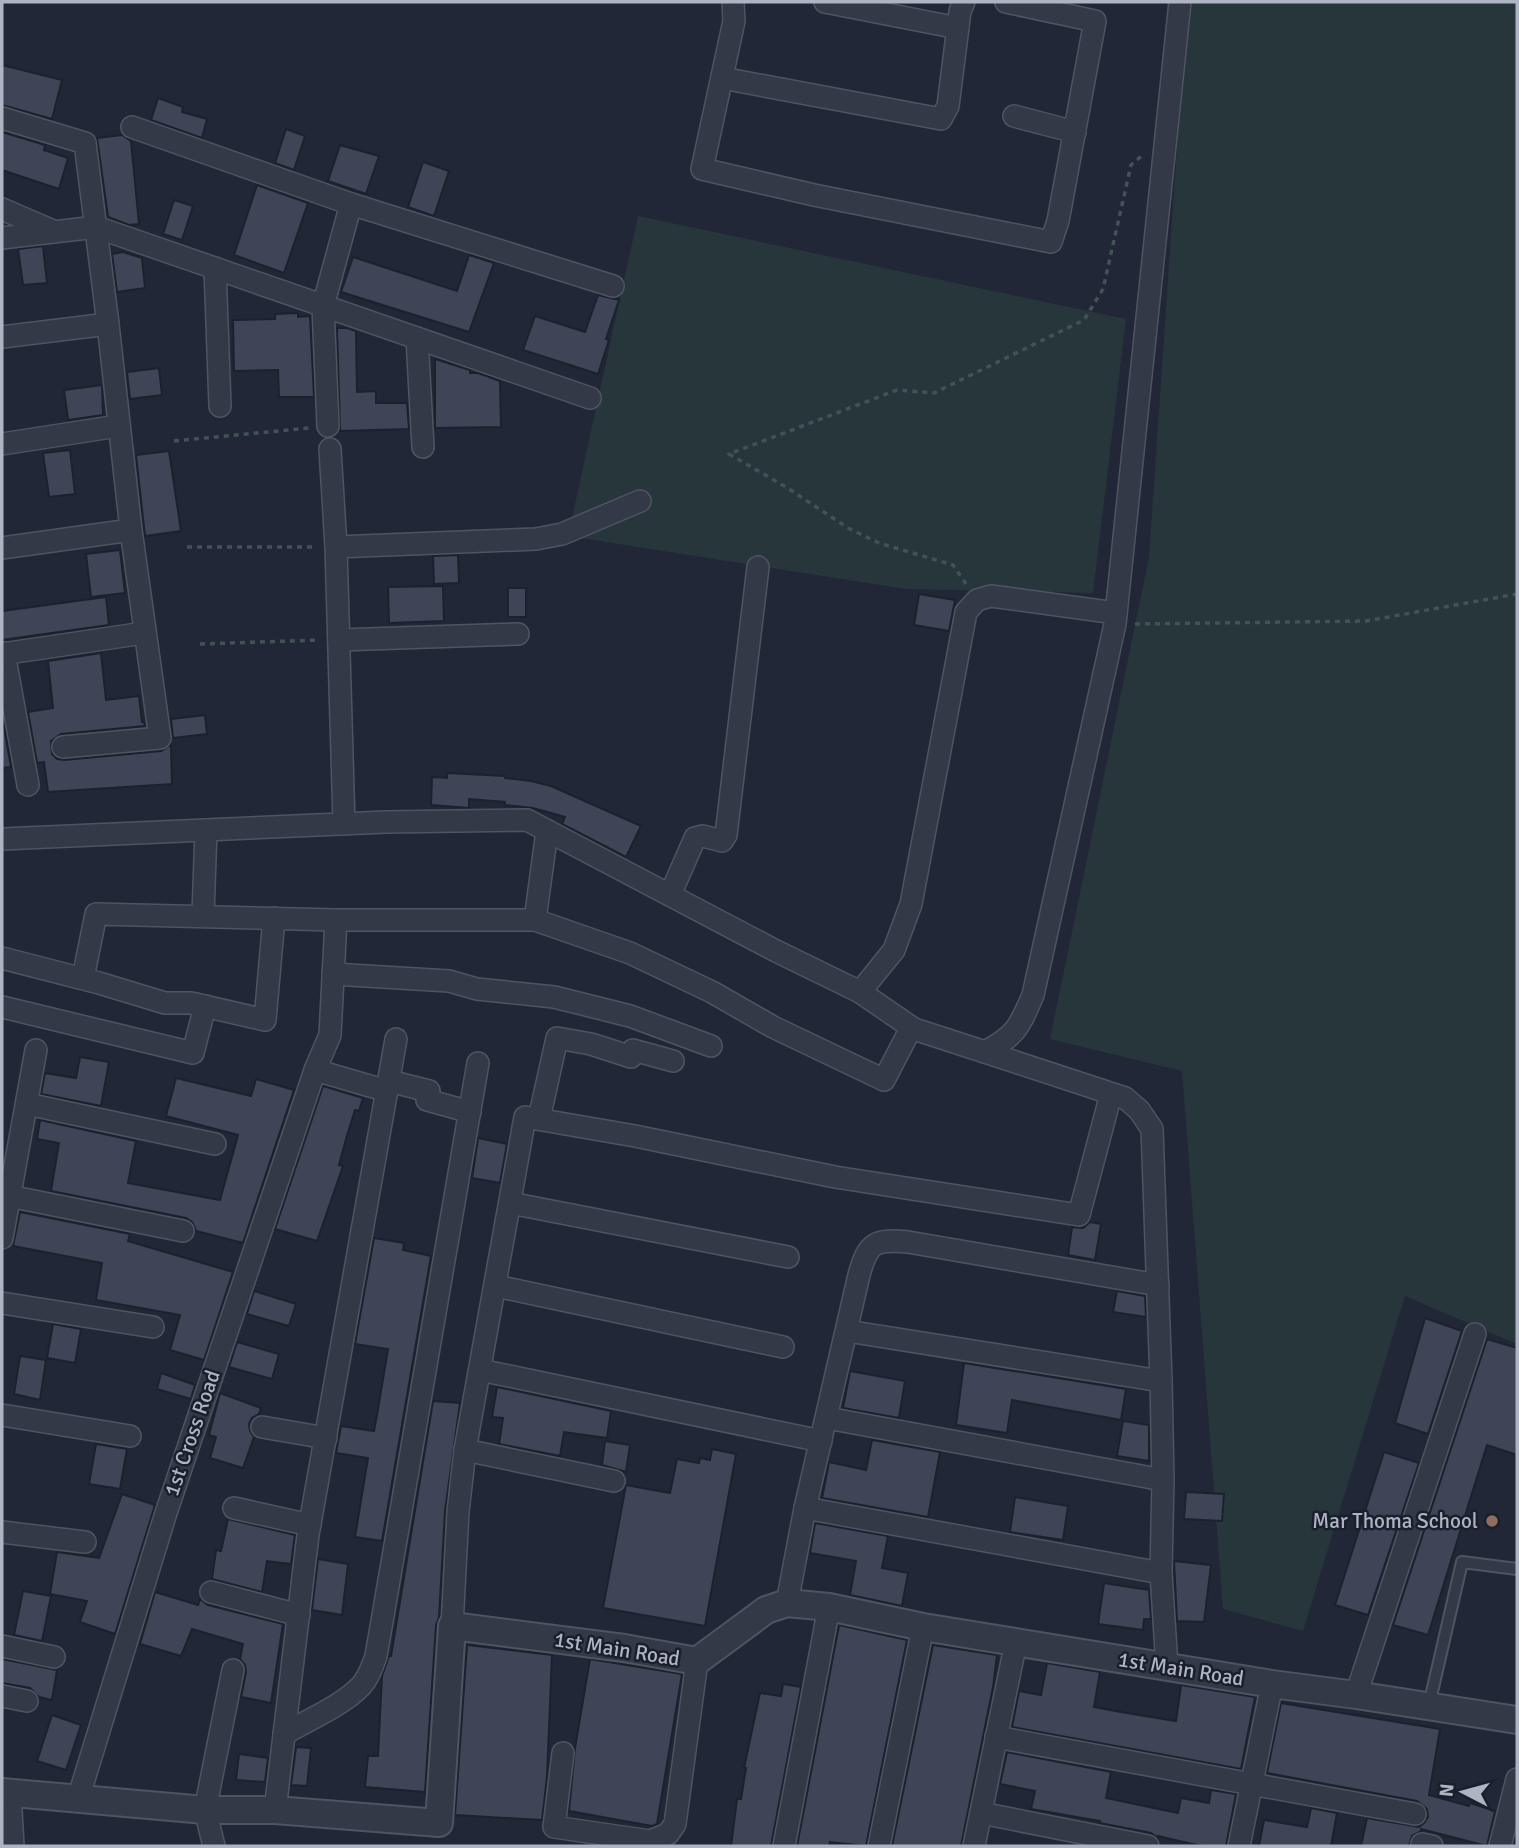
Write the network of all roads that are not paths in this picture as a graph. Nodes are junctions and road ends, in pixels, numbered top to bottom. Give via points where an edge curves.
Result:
1 (733, 2) edge
2 (825, 2) edge
3 (1006, 2) edge
4 (1180, 2) edge
5 (957, 11) edge
6 (722, 78) junction
7 (1014, 116) dead end
8 (2, 118) edge
9 (132, 127) dead end
10 (1075, 132) junction
11 (351, 204) junction
12 (2, 209) edge
13 (96, 227) junction
14 (55, 232) junction
15 (2, 238) edge
16 (215, 268) junction
17 (613, 286) dead end
18 (323, 306) junction
19 (108, 324) junction
20 (2, 337) edge
21 (417, 338) junction
22 (590, 398) dead end
23 (220, 406) dead end
24 (118, 426) junction
25 (328, 426) road end
26 (2, 444) edge
27 (423, 447) dead end
28 (330, 449) dead end
29 (640, 501) dead end
30 (131, 530) junction
31 (336, 547) junction
32 (2, 548) edge
33 (758, 567) dead end
34 (1116, 619) junction
35 (145, 633) junction
36 (517, 634) dead end
37 (339, 640) junction
38 (3, 654) edge
39 (63, 747) dead end
40 (28, 785) dead end
41 (344, 824) junction
42 (206, 830) junction
43 (547, 831) junction
44 (2, 839) edge
45 (670, 895) junction
46 (203, 915) junction
47 (274, 918) junction
48 (336, 920) junction
49 (535, 920) junction
50 (2, 958) edge
51 (333, 974) junction
52 (83, 978) junction
53 (860, 992) junction
54 (205, 1006) junction
55 (2, 1007) edge
56 (911, 1028) junction
57 (396, 1039) dead end
58 (711, 1046) dead end
59 (36, 1050) dead end
60 (985, 1052) junction
61 (673, 1061) dead end
62 (478, 1063) dead end
63 (316, 1070) junction
64 (388, 1086) junction
65 (1111, 1094) junction
66 (27, 1104) junction
67 (470, 1112) junction
68 (539, 1119) junction
69 (215, 1144) dead end
70 (7, 1192) edge
71 (510, 1203) junction
72 (183, 1231) dead end
73 (2, 1238) edge
74 (788, 1257) dead end
75 (1158, 1285) junction
76 (496, 1286) junction
77 (2, 1303) edge
78 (153, 1327) dead end
79 (847, 1331) junction
80 (1475, 1334) dead end
81 (783, 1347) dead end
82 (480, 1370) junction
83 (1161, 1381) junction
84 (2, 1415) edge
85 (827, 1418) junction
86 (262, 1427) dead end
87 (130, 1437) dead end
88 (326, 1438) junction
89 (821, 1441) junction
90 (465, 1450) junction
91 (1163, 1480) junction
92 (614, 1481) dead end
93 (234, 1508) dead end
94 (805, 1508) junction
95 (310, 1525) junction
96 (2, 1532) edge
97 (85, 1542) dead end
98 (1517, 1569) edge
99 (1161, 1573) junction
100 (211, 1592) dead end
101 (787, 1603) junction
102 (829, 1607) junction
103 (299, 1615) junction
104 (452, 1626) junction
105 (923, 1627) junction
106 (1016, 1642) junction
107 (2, 1646) edge
108 (54, 1657) dead end
109 (697, 1661) junction
110 (1167, 1667) junction
111 (233, 1670) dead end
112 (1272, 1684) junction
113 (1356, 1695) junction
114 (2, 1696) edge
115 (27, 1701) dead end
116 (1431, 1706) junction
117 (1517, 1720) edge
118 (284, 1734) junction
119 (996, 1737) junction
120 (563, 1753) dead end
121 (1517, 1779) edge
122 (1253, 1784) junction
123 (6, 1793) edge
124 (78, 1799) junction
125 (205, 1810) junction
126 (275, 1811) junction
127 (981, 1813) junction
128 (1415, 1814) dead end
129 (13, 1846) edge
130 (214, 1846) edge
131 (783, 1846) edge
132 (879, 1846) edge
133 (974, 1846) edge
134 (1148, 1846) edge
135 (1239, 1846) edge
136 (1500, 1846) edge

1 - 6 street via 734,21
2 - 5 street
3 - 10 street via 1095,21
4 - 34 street
5 - 6 street via 948,106 941,119
6 - 10 street via 702,169 1051,242
7 - 10 street
8 - 13 street via 85,143
9 - 11 street
11 - 17 street
11 - 18 street
12 - 14 street
13 - 14 street
13 - 16 street
13 - 19 street
14 - 15 street
16 - 18 street
16 - 23 street
18 - 21 street
18 - 25 street
19 - 20 street
19 - 24 street
21 - 22 street
21 - 27 street
24 - 26 street
24 - 30 street
28 - 31 street
29 - 31 street via 562,534 536,539
30 - 32 street
30 - 35 street
31 - 37 street
33 - 45 street via 726,835 722,841 695,838
34 - 53 street via 1014,597 977,600 966,612 911,904 894,950
34 - 60 street via 1034,995 1008,1039
35 - 38 street
35 - 39 street via 160,738
36 - 37 street
37 - 41 street
38 - 40 street
41 - 42 street
41 - 43 street via 527,820
42 - 44 street
42 - 46 street
43 - 45 street
43 - 49 street
45 - 53 street
46 - 47 street
46 - 52 street via 96,914
47 - 48 street
47 - 54 street via 265,1020
48 - 49 street
48 - 51 street, 1st Cross Road
49 - 56 street via 630,953 884,1080
50 - 52 street
51 - 58 street via 449,981 477,989 554,997 629,1016
51 - 63 street, 1st Cross Road via 330,1035
52 - 54 street via 165,1003
53 - 56 street
54 - 55 street via 193,1053
56 - 60 street
57 - 64 street
59 - 66 street
60 - 65 street
61 - 68 street via 633,1050 631,1058 557,1038
62 - 67 street
63 - 64 street
63 - 124 street, 1st Cross Road via 165,1516
64 - 67 street via 429,1091 427,1100
64 - 88 street
65 - 68 street via 1079,1215 835,1177
65 - 75 street via 1125,1098 1152,1129
66 - 69 street
66 - 70 street
67 - 118 street via 376,1656 361,1686
68 - 71 street via 525,1117
70 - 72 street
70 - 73 street
71 - 74 street
71 - 76 street
75 - 79 street via 886,1240 872,1244 864,1257
75 - 83 street
76 - 81 street
76 - 82 street
77 - 78 street
79 - 83 street
79 - 85 street
80 - 113 street
82 - 89 street
82 - 90 street
83 - 91 street
84 - 87 street
85 - 89 street
85 - 91 street
86 - 88 street
88 - 95 street
89 - 94 street
90 - 92 street
90 - 104 street
91 - 99 street
93 - 95 street
94 - 99 street
94 - 101 street
95 - 103 street
96 - 97 street
98 - 116 lane via 1462,1562
99 - 110 street
100 - 103 street
101 - 102 street, 1st Main Road
101 - 109 street, 1st Main Road via 766,1610
102 - 105 street, 1st Main Road
102 - 131 street
103 - 118 street
104 - 109 street, 1st Main Road
104 - 126 street via 439,1823
105 - 106 street, 1st Main Road
105 - 132 street
106 - 110 street, 1st Main Road
106 - 119 street
107 - 108 street
109 - 120 street via 675,1824 667,1834 650,1841 554,1827
110 - 112 street, 1st Main Road
111 - 125 street
112 - 113 street, 1st Main Road
112 - 122 street
113 - 116 street, 1st Main Road
114 - 115 street
116 - 117 street, 1st Main Road
118 - 126 street
119 - 122 street
119 - 127 street
121 - 136 street
122 - 128 street
122 - 135 street
123 - 124 street
123 - 129 street
124 - 125 street
125 - 126 street
125 - 130 street
127 - 133 street
127 - 134 street

